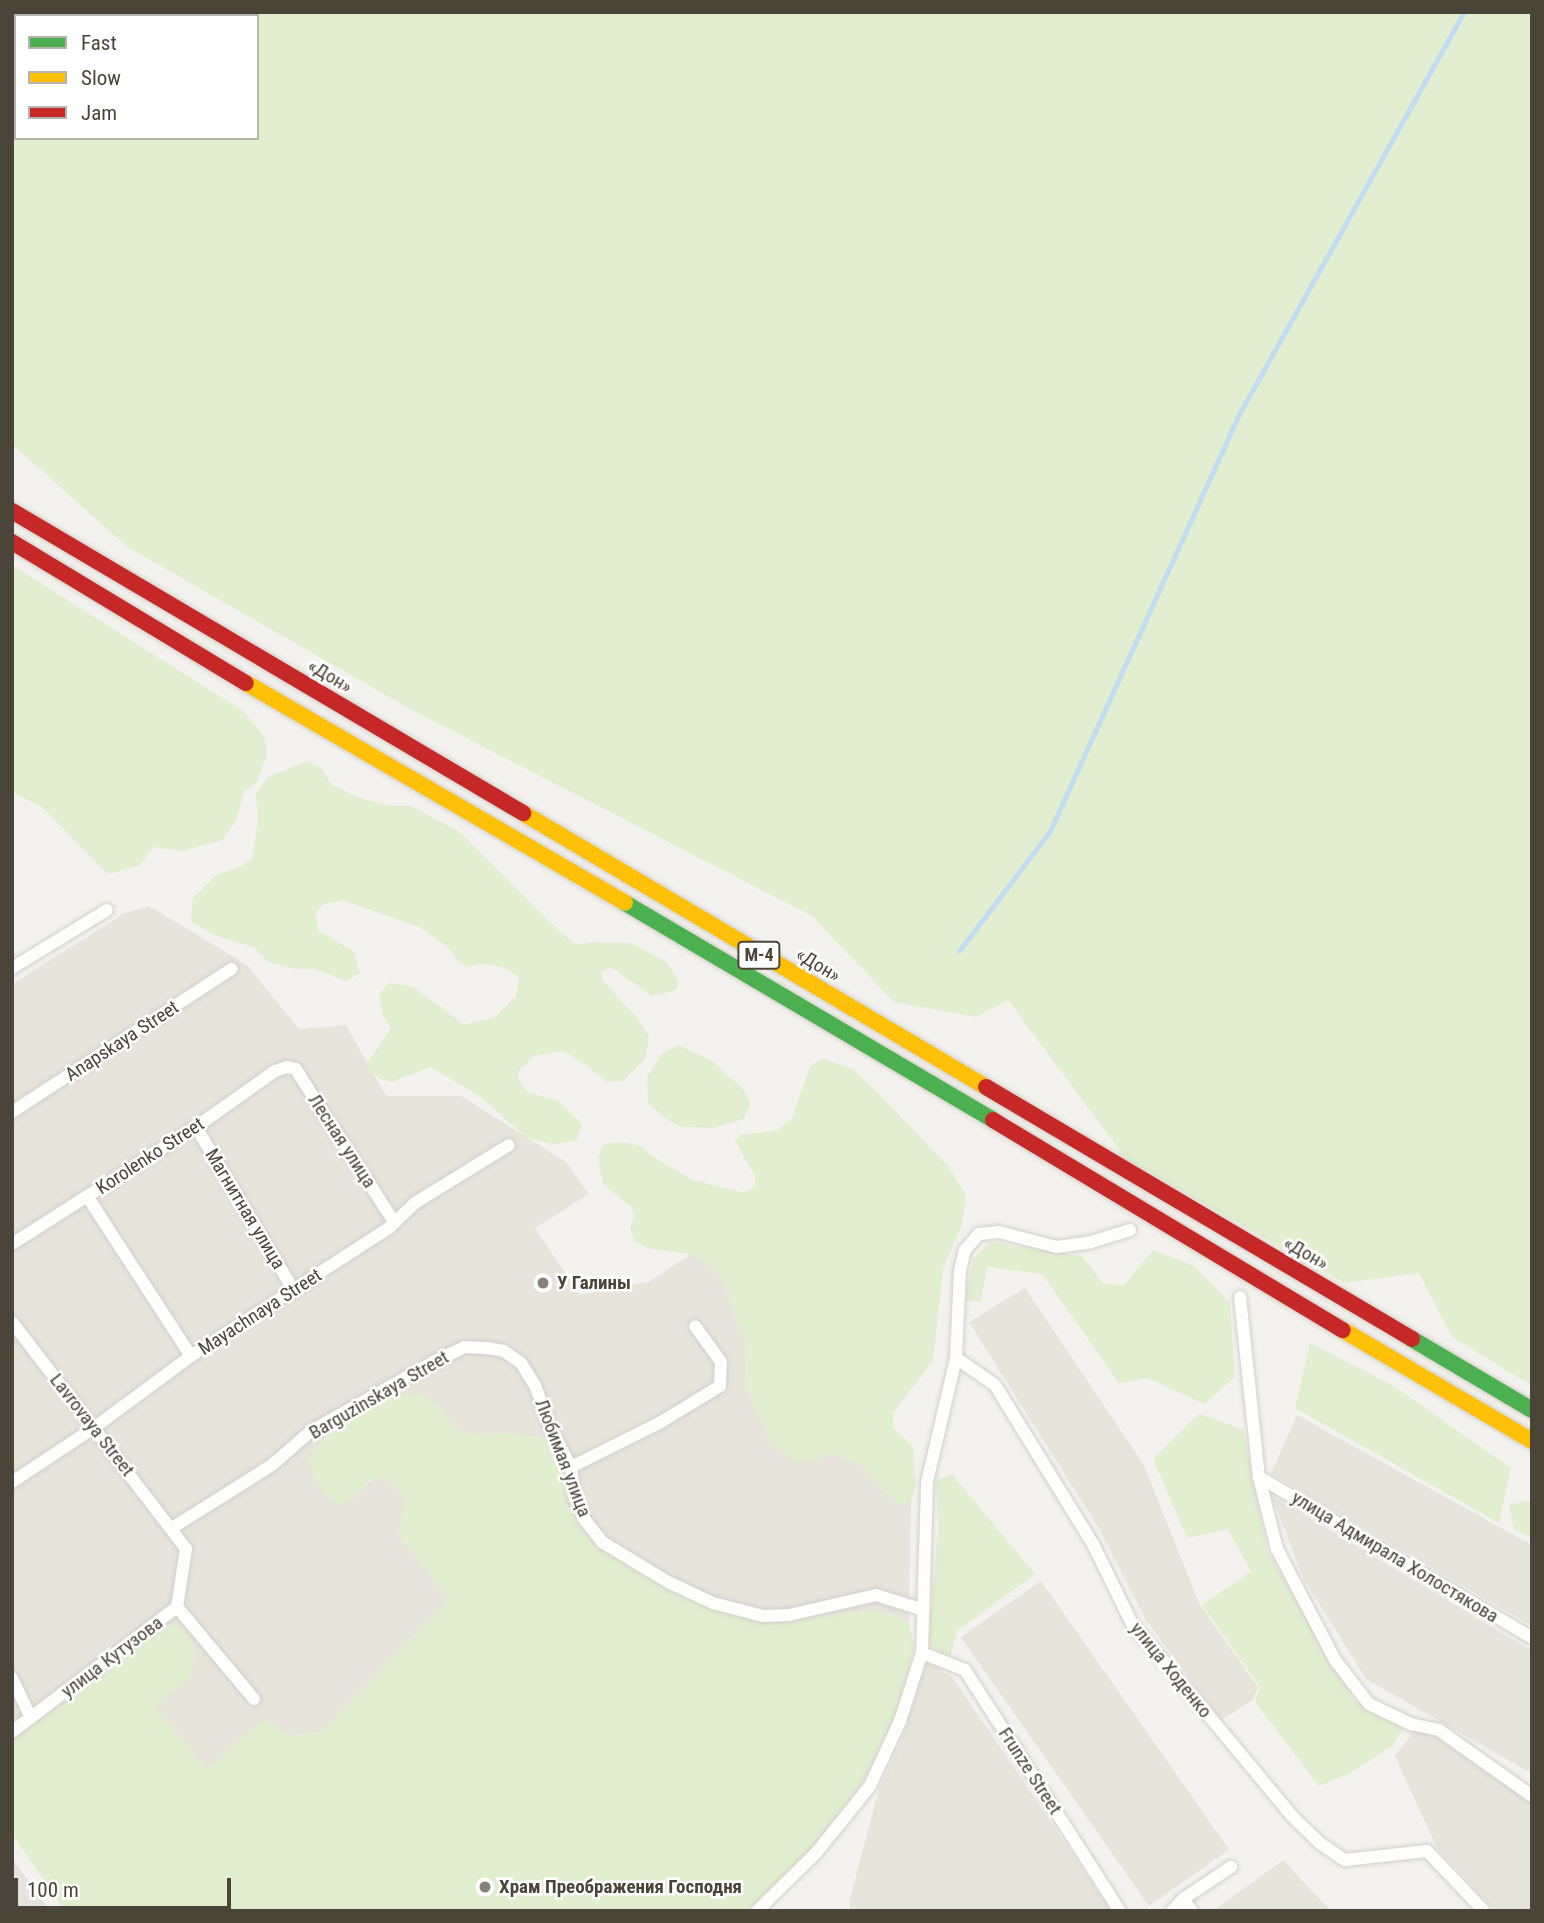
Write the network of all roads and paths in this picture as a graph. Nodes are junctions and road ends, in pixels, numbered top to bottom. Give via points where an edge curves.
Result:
1 (12, 511) edge
2 (12, 542) edge
3 (107, 909) dead end
4 (12, 968) edge
5 (231, 969) dead end
6 (287, 1067) joint
7 (12, 1112) edge
8 (197, 1127) junction
9 (509, 1145) dead end
10 (87, 1196) junction
11 (394, 1222) junction
12 (1130, 1230) dead end
13 (12, 1244) edge
14 (294, 1291) junction
15 (1240, 1297) dead end
16 (12, 1322) edge
17 (695, 1326) dead end
18 (486, 1348) joint
19 (191, 1356) junction
20 (956, 1358) junction
21 (1532, 1410) edge
22 (95, 1427) junction
23 (1532, 1441) edge
24 (570, 1467) junction
25 (1259, 1477) junction
26 (12, 1482) edge
27 (172, 1528) junction
28 (177, 1607) junction
29 (924, 1611) junction
30 (1532, 1638) edge
31 (922, 1653) junction
32 (12, 1678) edge
33 (254, 1699) dead end
34 (31, 1718) junction
35 (12, 1732) edge
36 (1532, 1796) edge
37 (1231, 1867) dead end
38 (1183, 1899) junction
39 (757, 1911) edge
40 (1120, 1911) edge
41 (1172, 1911) edge
42 (1192, 1911) edge
43 (1484, 1911) edge

1 - 21 highway, «Дон» / М-4
2 - 23 highway, М-4
3 - 4 street
5 - 7 street, Anapskaya Street
6 - 8 street, Korolenko Street
6 - 11 street, Лесная улица via 296,1069
8 - 10 street, Korolenko Street
8 - 14 street, Магнитная улица
9 - 11 street, Mayachnaya Street via 425,1197
10 - 13 street, Korolenko Street
10 - 19 street
11 - 14 street, Mayachnaya Street
12 - 20 street via 1057,1247 999,1233 979,1234 965,1250 960,1271
14 - 19 street, Mayachnaya Street
15 - 25 street
16 - 22 street, Lavrovaya Street
17 - 24 street via 721,1362 720,1386 624,1442
18 - 24 street, Любимая улица via 504,1351 521,1363
18 - 27 street, Barguzinskaya Street via 465,1347 323,1424 272,1465
19 - 22 street, Mayachnaya Street
20 - 29 street via 927,1482
20 - 43 street, улица Ходенко via 995,1385 1094,1546 1131,1622 1294,1818 1345,1860 1427,1851
22 - 26 street, Mayachnaya Street
22 - 27 street, Lavrovaya Street
24 - 29 street, Любимая улица via 575,1499 584,1520 602,1542 713,1603 763,1616 789,1615 876,1595
25 - 30 street, улица Адмирала Холостякова
25 - 36 street via 1277,1549 1335,1660 1369,1704 1411,1724 1438,1730
27 - 28 street, улица Кутузова via 186,1549
28 - 33 street
28 - 34 street, улица Кутузова
29 - 31 street
31 - 39 street via 900,1721 870,1786 816,1853
31 - 40 street, Frunze Street via 965,1670
32 - 34 street
34 - 35 street, улица Кутузова
37 - 38 street
38 - 41 street
38 - 42 street

